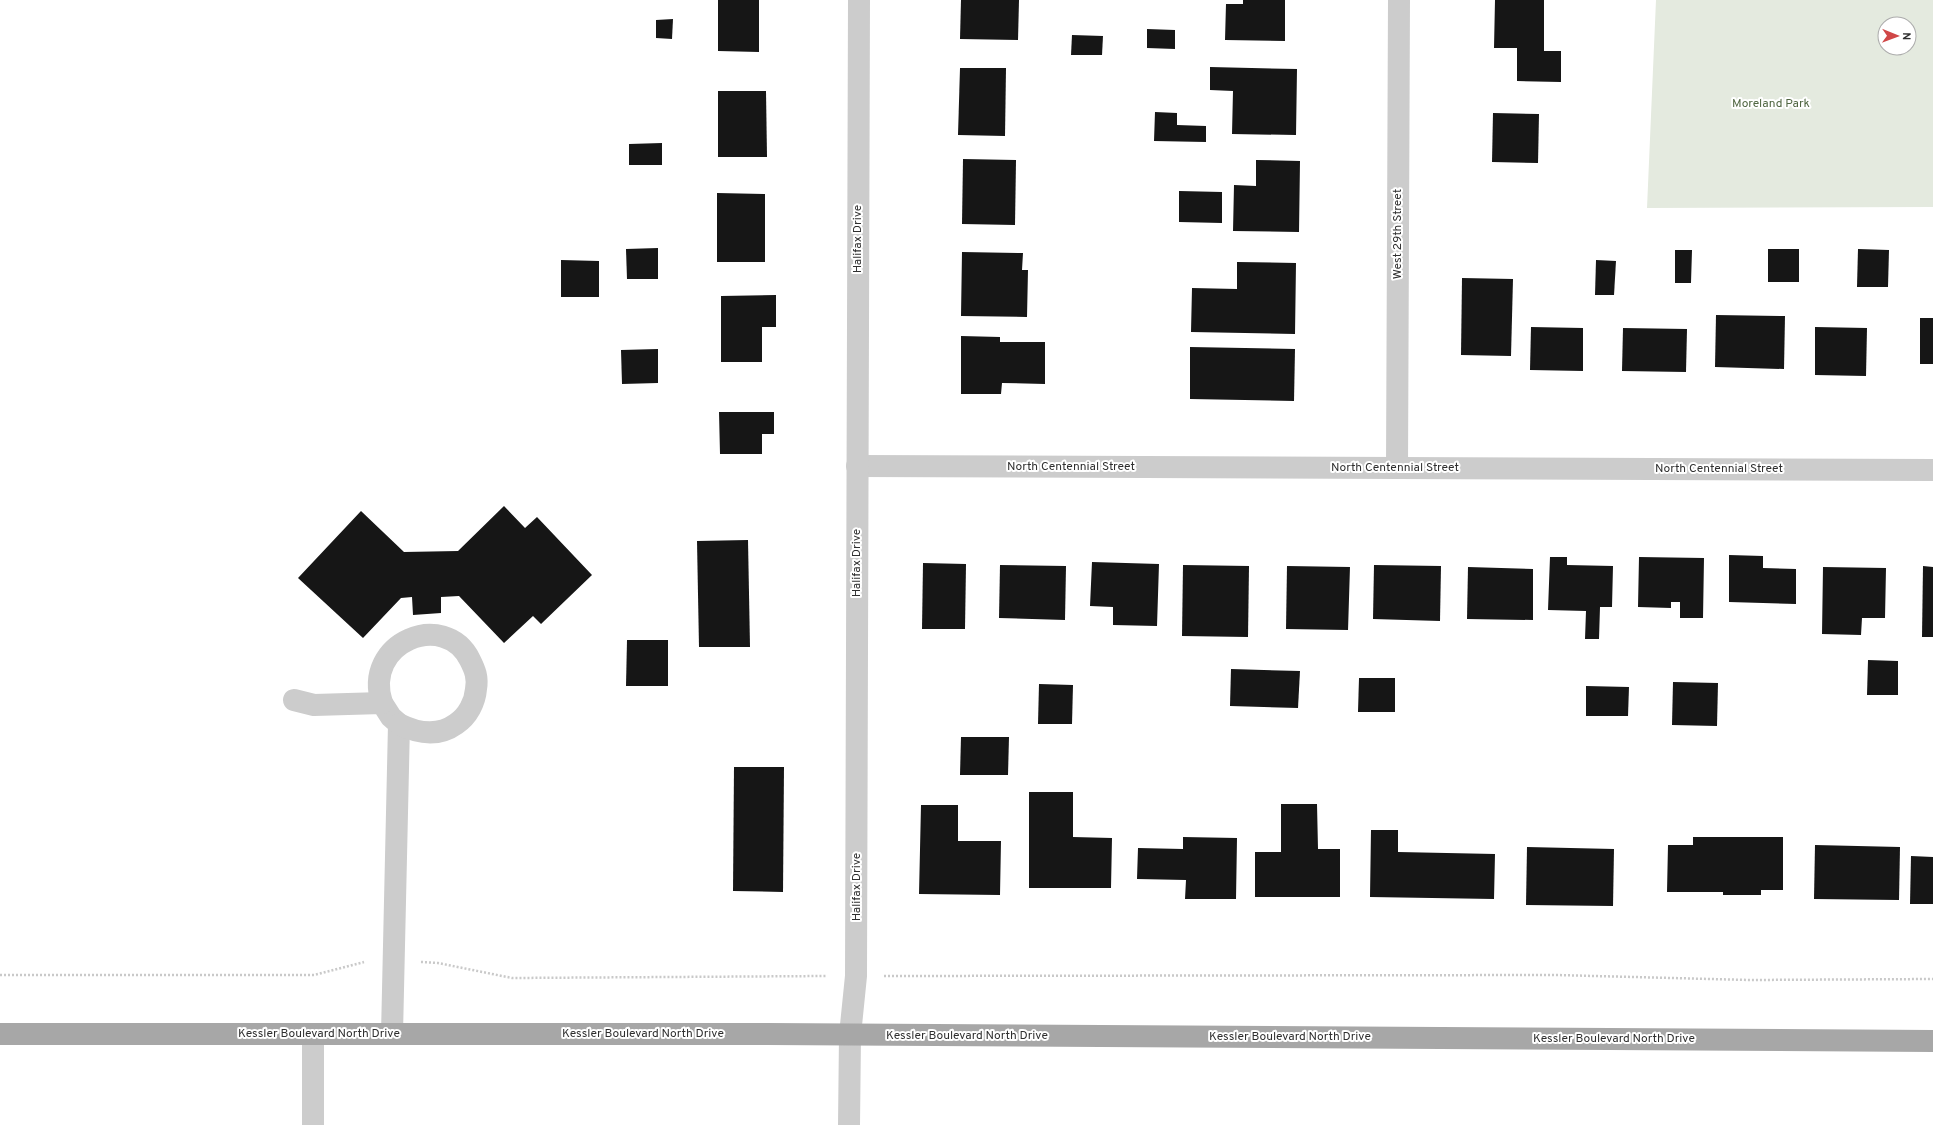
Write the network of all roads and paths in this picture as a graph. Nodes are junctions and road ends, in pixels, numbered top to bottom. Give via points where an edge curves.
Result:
1 (859, 0) edge
2 (1399, 0) edge
3 (857, 466) junction
4 (1397, 468) junction
5 (1933, 470) edge
6 (294, 700) dead end
7 (382, 703) junction
8 (399, 724) junction
9 (393, 960) junction
10 (0, 975) edge
11 (856, 976) junction
12 (1933, 979) edge
13 (0, 1034) edge
14 (313, 1034) junction
15 (392, 1034) junction
16 (850, 1035) junction
17 (1933, 1041) edge
18 (313, 1125) edge
19 (848, 1125) edge

1 - 3 street, Halifax Drive
2 - 4 street, West 29th Street
3 - 4 street, North Centennial Street
3 - 11 street, Halifax Drive
4 - 5 street, North Centennial Street
6 - 7 street via 314,705
7 - 8 street
7 - 8 street via 378,679 383,663 392,650 406,640 429,634 446,638 455,642 468,655 476,671 475,698 467,714 456,725 434,733 414,732
8 - 9 street
9 - 10 path via 361,962 314,974
9 - 11 path via 438,963 512,978
9 - 15 street
11 - 12 path via 1556,975 1749,980
11 - 16 street, Halifax Drive
13 - 14 main road, Kessler Boulevard North Drive
14 - 15 main road, Kessler Boulevard North Drive
14 - 18 street
15 - 16 main road, Kessler Boulevard North Drive
16 - 17 main road, Kessler Boulevard North Drive
16 - 19 street, Halifax Drive

